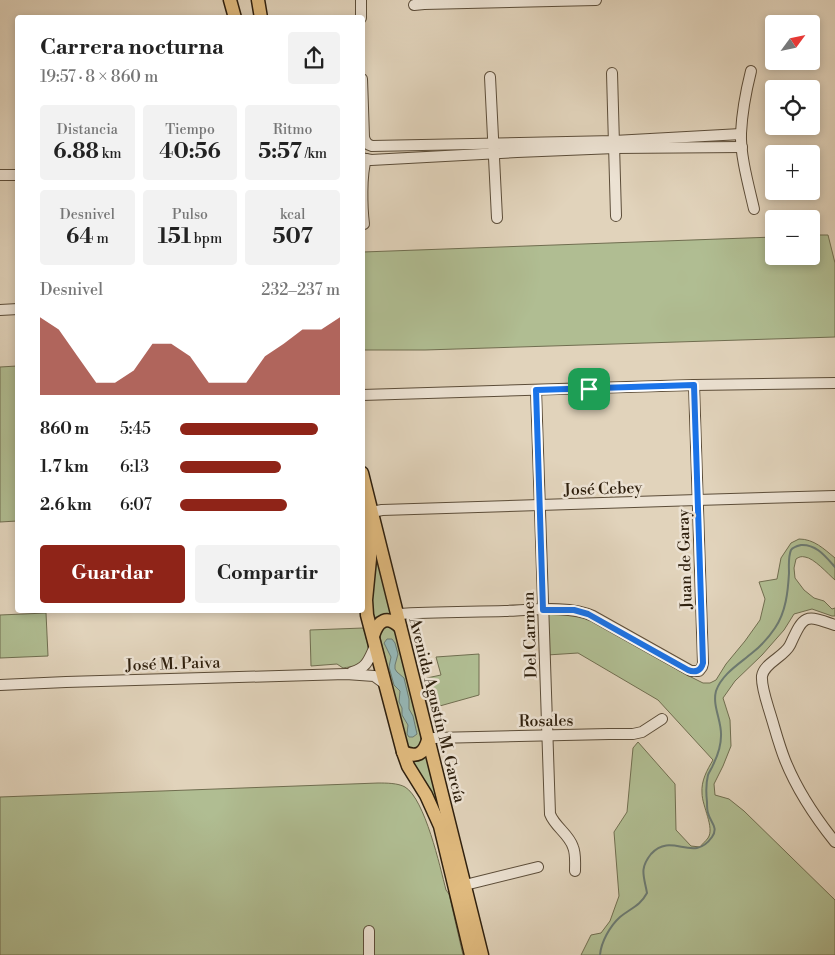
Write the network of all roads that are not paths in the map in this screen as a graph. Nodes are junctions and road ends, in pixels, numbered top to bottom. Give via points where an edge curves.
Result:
1 (230, 0) edge
2 (354, 0) edge
3 (360, 0) edge
4 (596, 0) edge
5 (503, 1) edge
6 (414, 5) dead end
7 (235, 15) edge
8 (355, 15) edge
9 (361, 15) edge
10 (751, 71) dead end
11 (612, 73) dead end
12 (490, 77) dead end
13 (741, 134) junction
14 (365, 143) edge
15 (614, 145) junction
16 (377, 146) junction
17 (742, 147) junction
18 (493, 148) junction
19 (365, 159) edge
20 (378, 159) junction
21 (0, 175) edge
22 (15, 175) edge
23 (754, 209) dead end
24 (616, 216) dead end
25 (496, 218) dead end
26 (15, 309) edge
27 (0, 310) edge
28 (835, 383) edge
29 (694, 385) junction
30 (536, 390) junction
31 (365, 396) edge
32 (835, 496) edge
33 (697, 500) junction
34 (539, 505) junction
35 (366, 515) edge
36 (543, 610) junction
37 (397, 614) junction
38 (835, 625) edge
39 (400, 627) junction
40 (374, 641) junction
41 (346, 674) junction
42 (385, 684) junction
43 (0, 685) edge
44 (662, 719) dead end
45 (547, 735) junction
46 (428, 740) junction
47 (403, 752) junction
48 (835, 842) edge
49 (538, 867) dead end
50 (575, 871) dead end
51 (464, 884) junction
52 (369, 931) dead end
53 (369, 955) edge
54 (471, 955) edge
55 (482, 955) edge

1 - 7 main road
2 - 8 street
3 - 9 street
4 - 5 street
5 - 6 street
10 - 13 street
11 - 15 street
12 - 18 street
13 - 15 street
13 - 17 street
14 - 16 street
15 - 17 street
15 - 18 street
15 - 24 street
16 - 18 street
16 - 20 street
17 - 23 street
18 - 20 street
18 - 25 street
19 - 20 street
21 - 22 street
26 - 27 street
28 - 29 street
29 - 30 street
29 - 33 street, Juan de Garay
30 - 31 street
30 - 34 street, Del Carmen
32 - 33 street, José Cebey
33 - 34 street, José Cebey
33 - 36 street, Juan de Garay via 702,668 691,672 588,614 574,610
34 - 35 street, José Cebey via 382,510
34 - 36 street, Del Carmen
35 - 37 main road, Avenida Agustín M. García
35 - 40 main road, Avenida Agustín M. García via 370,559 366,600
36 - 37 street
36 - 45 street, Del Carmen
37 - 39 main road, Avenida Agustín M. García
38 - 48 street via 818,619 804,620 788,650 767,667 762,677 786,761 806,801
39 - 40 main road via 385,620 378,624
39 - 46 main road, Avenida Agustín M. García
40 - 41 street via 363,667
40 - 42 main road, Avenida Agustín M. García
41 - 42 street, José M. Paiva via 370,675
41 - 43 street, José M. Paiva
42 - 47 main road, Avenida Agustín M. García
44 - 45 street, Rosales via 633,734
45 - 46 street, Rosales
45 - 50 street, Del Carmen via 550,814 572,845
46 - 47 main road via 419,754
46 - 51 main road, Avenida Agustín M. García
47 - 54 main road, Avenida Agustín M. García via 440,826
49 - 51 street
51 - 55 main road, Avenida Agustín M. García
52 - 53 street

